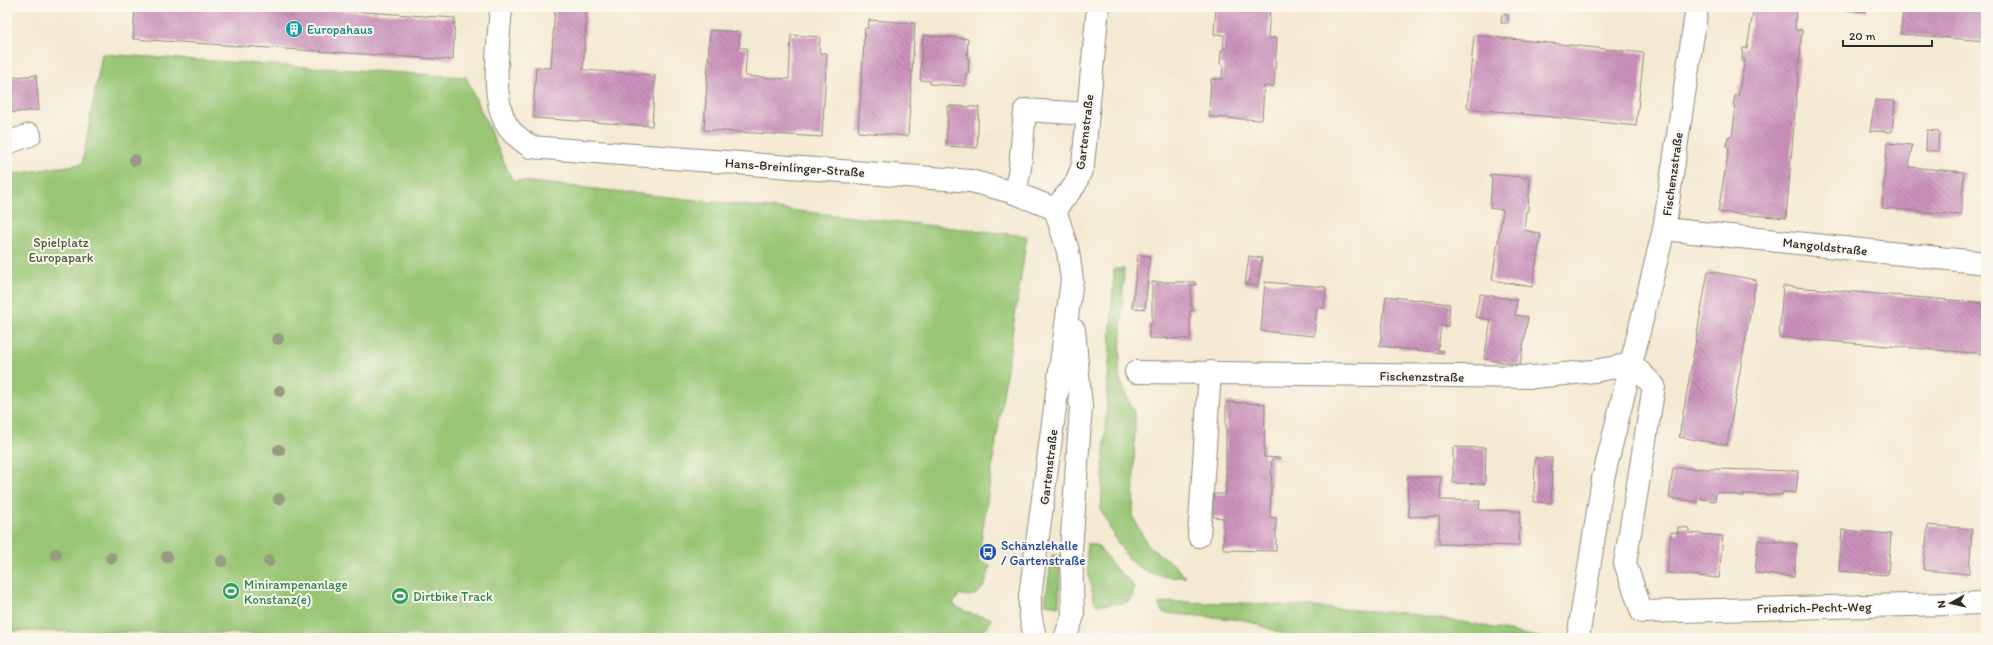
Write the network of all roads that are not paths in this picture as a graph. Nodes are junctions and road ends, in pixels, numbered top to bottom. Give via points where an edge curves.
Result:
1 (501, 7) edge
2 (1098, 7) edge
3 (1697, 7) edge
4 (1088, 114) junction
5 (30, 135) dead end
6 (7, 143) edge
7 (1015, 193) junction
8 (1055, 209) junction
9 (1664, 229) junction
10 (1986, 263) edge
11 (1070, 295) junction
12 (1632, 364) junction
13 (1136, 372) dead end
14 (1210, 372) junction
15 (1200, 536) dead end
16 (1986, 603) edge
17 (1035, 638) edge
18 (1065, 638) edge
19 (1578, 638) edge

1 - 7 street, Hans-Breinlinger-Straße via 497,73 500,110 511,131 531,147 972,181
2 - 4 street, Gartenstraße
3 - 9 street, Fischenzstraße
4 - 7 street via 1025,110
4 - 8 street, Gartenstraße via 1083,165 1075,185
5 - 6 street
7 - 8 street, Hans-Breinlinger-Straße
8 - 11 street, Gartenstraße via 1068,251 1072,280
9 - 10 street, Mangoldstraße
9 - 12 street, Fischenzstraße
11 - 17 street, Gartenstraße via 1030,596 1030,613
11 - 18 street, Gartenstraße via 1081,406 1071,550 1073,616
12 - 14 street, Fischenzstraße via 1534,377
12 - 16 street, Friedrich-Pecht-Weg via 1654,386 1625,563 1642,612
12 - 19 street, Fischenzstraße via 1603,479
13 - 14 street, Fischenzstraße
14 - 15 street

